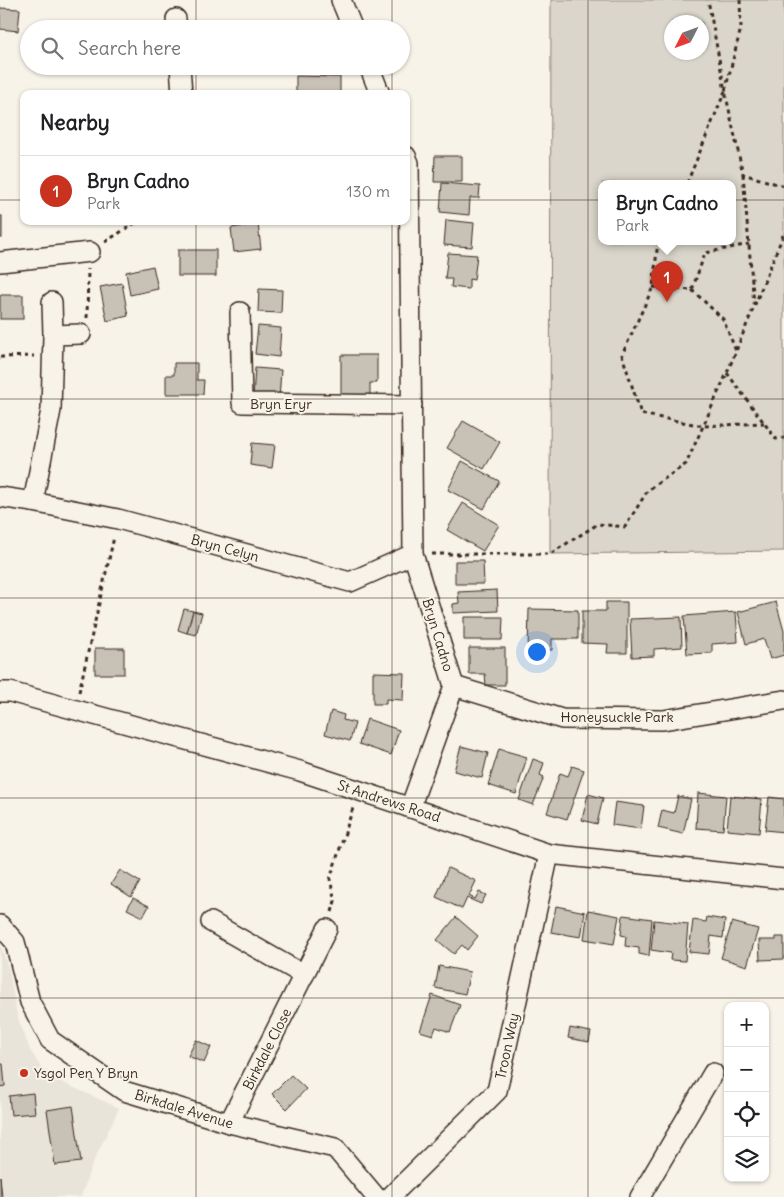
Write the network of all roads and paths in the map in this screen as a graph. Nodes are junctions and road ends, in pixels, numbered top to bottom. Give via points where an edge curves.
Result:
1 (341, 0) edge
2 (708, 0) edge
3 (740, 0) edge
4 (349, 20) edge
5 (181, 75) edge
6 (373, 75) edge
7 (182, 90) edge
8 (378, 90) edge
9 (725, 91) junction
10 (743, 174) junction
11 (688, 180) edge
12 (784, 186) edge
13 (132, 225) edge
14 (408, 225) edge
15 (784, 233) edge
16 (749, 244) junction
17 (658, 245) edge
18 (88, 252) junction
19 (0, 262) edge
20 (653, 287) junction
21 (692, 290) junction
22 (52, 302) dead end
23 (754, 306) junction
24 (240, 312) dead end
25 (81, 334) joint
26 (53, 335) junction
27 (736, 352) junction
28 (0, 356) edge
29 (53, 356) junction
30 (727, 373) junction
31 (412, 405) junction
32 (764, 423) junction
33 (703, 426) junction
34 (784, 438) edge
35 (0, 497) edge
36 (33, 502) junction
37 (118, 519) junction
38 (413, 554) junction
39 (454, 686) junction
40 (0, 692) edge
41 (784, 700) edge
42 (75, 711) junction
43 (358, 790) junction
44 (410, 808) junction
45 (549, 854) junction
46 (784, 879) edge
47 (211, 922) dead end
48 (0, 925) edge
49 (328, 930) joint
50 (304, 975) junction
51 (713, 1073) dead end
52 (229, 1123) junction
53 (376, 1197) edge
54 (390, 1197) edge
55 (640, 1197) edge

1 - 4 street
2 - 9 path
3 - 9 path via 741,28
5 - 7 street
6 - 8 street
9 - 10 path
9 - 11 path
10 - 12 path
10 - 16 path
13 - 18 path
14 - 31 street, Bryn Cadno
15 - 23 path
16 - 21 path via 705,253
16 - 23 path
17 - 20 path
18 - 19 street
18 - 25 path via 86,328
20 - 21 path
20 - 33 path via 622,355 640,414
21 - 27 path via 723,319
22 - 26 street
23 - 27 path
24 - 31 street, Bryn Eryr via 242,404
25 - 26 street
26 - 29 street
27 - 30 path
28 - 29 path
29 - 36 street via 51,410
30 - 32 path
30 - 33 path
31 - 38 street, Bryn Cadno
32 - 33 path
32 - 34 path via 776,439
33 - 38 path via 686,464 648,490 625,527 598,524 550,554
35 - 36 street, Bryn Celyn
36 - 37 street, Bryn Celyn
37 - 38 street, Bryn Celyn via 350,582
37 - 42 path
38 - 39 street, Bryn Cadno
39 - 41 street, Honeysuckle Park via 562,719 663,720
39 - 44 street, Bryn Cadno
40 - 42 street, St Andrews Road
42 - 43 street, St Andrews Road via 300,771
43 - 44 street, St Andrews Road
43 - 49 path via 330,879 335,900
44 - 45 street, St Andrews Road
45 - 46 street, St Andrews Road
45 - 54 street, Troon Way via 497,1091
47 - 50 street
48 - 52 street, Birkdale Avenue via 15,942 30,1002 50,1040 124,1091
49 - 50 street, Birkdale Close
50 - 52 street, Birkdale Close
51 - 55 street
52 - 53 street, Birkdale Avenue via 335,1148

